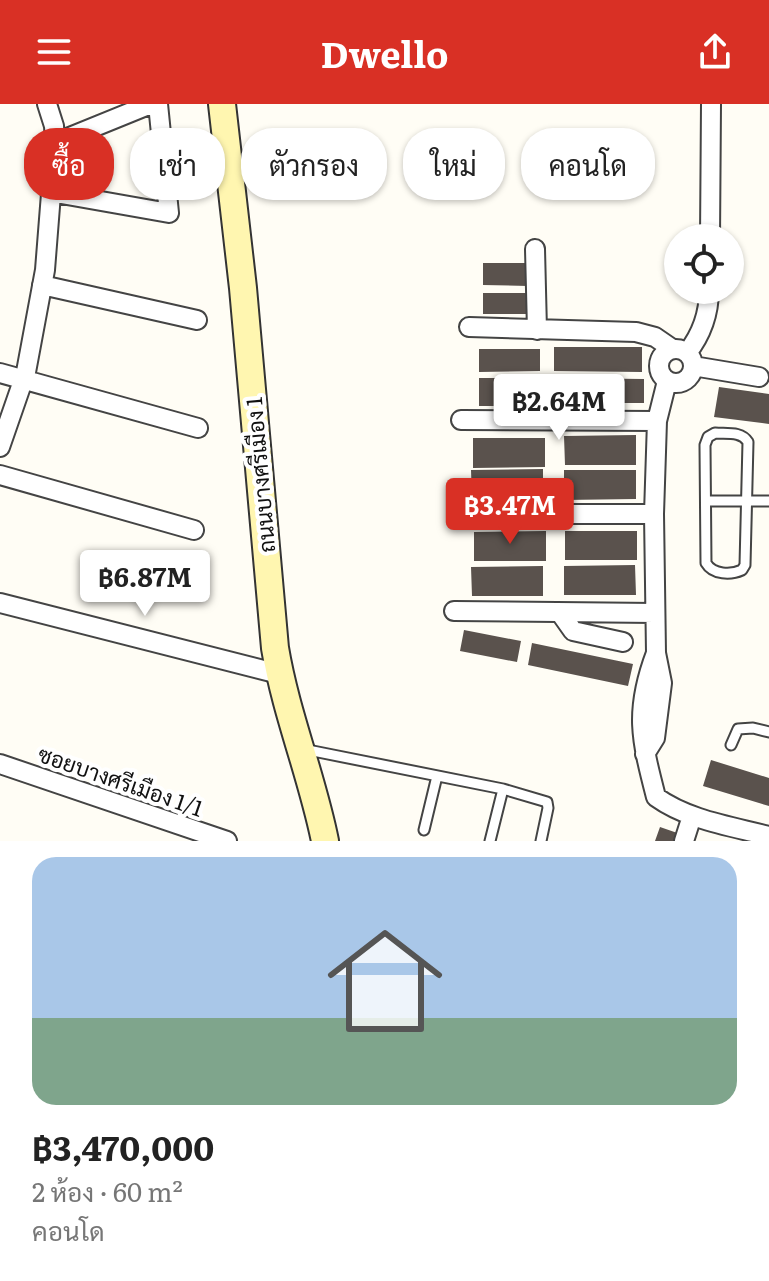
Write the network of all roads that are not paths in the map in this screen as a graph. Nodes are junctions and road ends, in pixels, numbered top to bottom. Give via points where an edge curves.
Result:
1 (47, 104) edge
2 (151, 104) edge
3 (158, 104) edge
4 (222, 104) edge
5 (711, 104) edge
6 (54, 128) edge
7 (92, 128) edge
8 (49, 200) edge
9 (95, 200) edge
10 (710, 224) edge
11 (535, 249) dead end
12 (42, 285) junction
13 (709, 304) edge
14 (197, 320) dead end
15 (469, 327) dead end
16 (537, 330) junction
17 (684, 355) junction
18 (0, 373) edge
19 (759, 377) dead end
20 (23, 379) junction
21 (667, 381) junction
22 (461, 420) dead end
23 (657, 421) junction
24 (198, 428) dead end
25 (0, 447) edge
26 (0, 475) edge
27 (748, 500) junction
28 (706, 501) junction
29 (769, 501) edge
30 (458, 514) dead end
31 (654, 514) junction
32 (194, 530) dead end
33 (0, 603) edge
34 (454, 611) dead end
35 (655, 613) junction
36 (561, 614) junction
37 (623, 642) dead end
38 (279, 674) junction
39 (769, 732) edge
40 (731, 745) dead end
41 (303, 749) junction
42 (0, 764) edge
43 (437, 776) junction
44 (503, 789) junction
45 (692, 816) junction
46 (424, 830) dead end
47 (769, 836) edge
48 (227, 841) edge
49 (325, 841) edge
50 (490, 841) edge
51 (541, 841) edge
52 (684, 841) edge

1 - 6 street
2 - 7 street
3 - 9 street via 169,213
4 - 38 street, ถนนบางศรีเมือง 1
5 - 10 street
8 - 12 street
11 - 16 street
12 - 14 street
12 - 20 street
13 - 17 street via 702,330
15 - 16 street
16 - 17 street via 636,332
17 - 19 street
17 - 21 street via 686,380
17 - 21 street via 662,355 659,369
18 - 20 street
20 - 24 street
20 - 25 street
21 - 23 street
22 - 23 street
23 - 31 street
26 - 32 street
27 - 28 lane
27 - 28 lane via 748,442 738,434 715,433 705,445
27 - 28 lane via 745,565 736,573 715,572 706,563
27 - 29 lane
30 - 31 street
31 - 35 street
33 - 38 street
34 - 36 street
35 - 36 street
35 - 45 street via 656,653 645,683 641,734 656,797
36 - 37 street via 573,631
38 - 41 street, ถนนบางศรีเมือง 1
39 - 40 lane via 738,729
41 - 43 lane
41 - 49 street, ถนนบางศรีเมือง 1
42 - 48 street, ซอยบางศรีเมือง 1/1
43 - 44 lane
43 - 46 lane
44 - 50 lane
44 - 51 lane via 547,802
45 - 47 street
45 - 52 street

